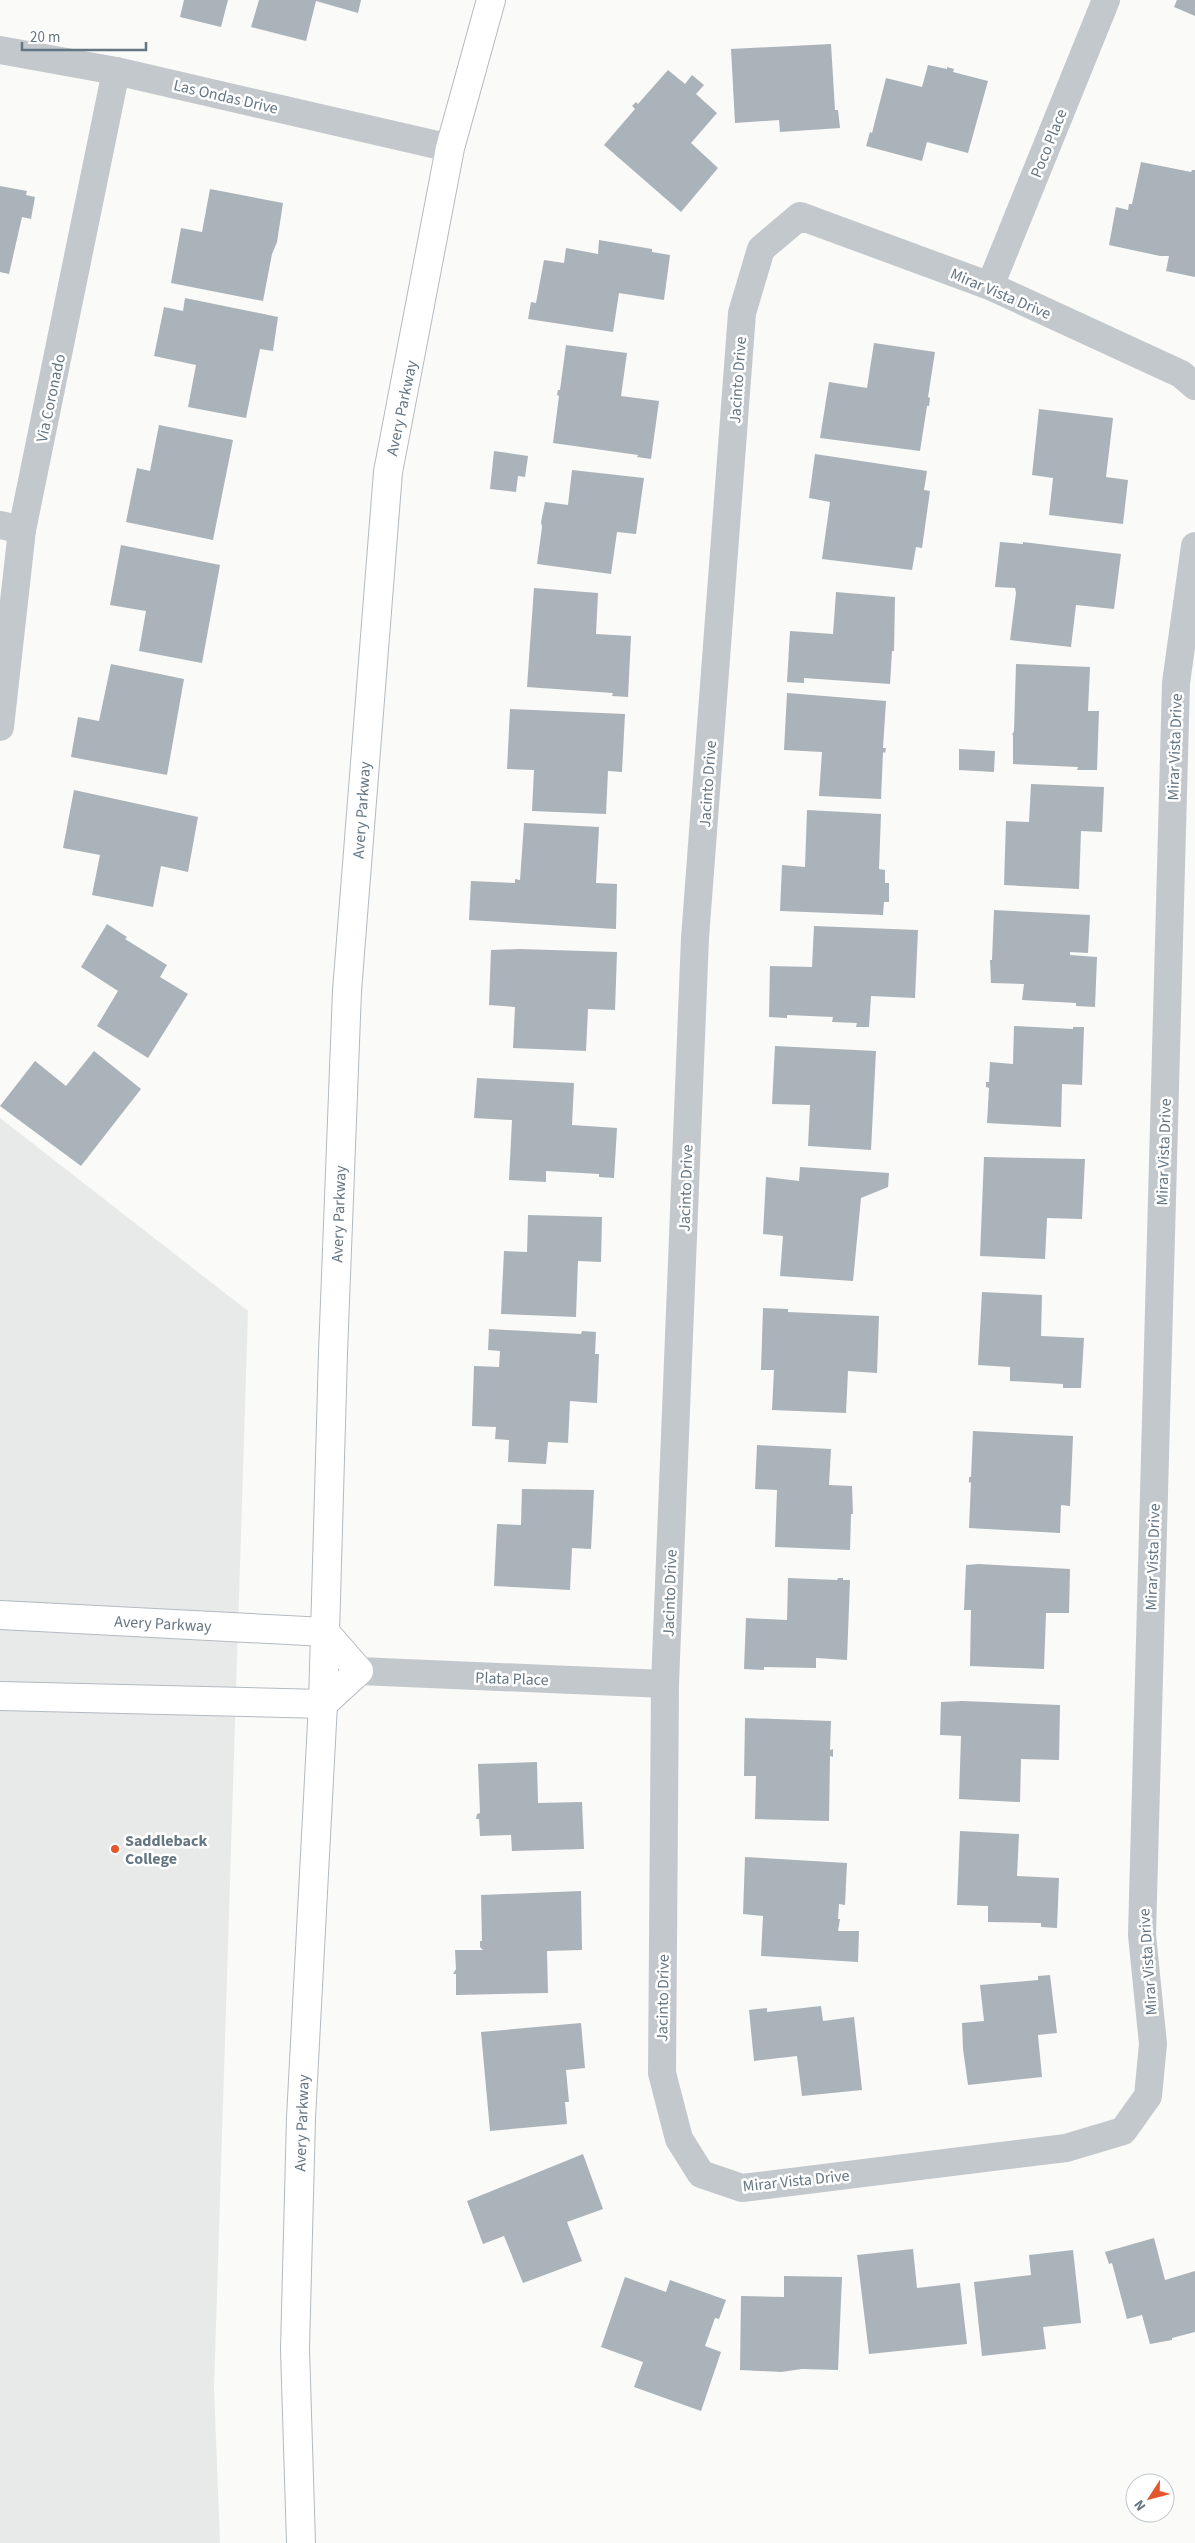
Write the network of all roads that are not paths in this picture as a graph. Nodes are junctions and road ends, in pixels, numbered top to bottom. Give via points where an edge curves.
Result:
1 (491, 0) edge
2 (1106, 0) edge
3 (0, 50) edge
4 (116, 71) junction
5 (450, 148) junction
6 (800, 216) joint
7 (990, 286) junction
8 (1195, 386) edge
9 (11, 527) edge
10 (1195, 546) edge
11 (0, 727) edge
12 (0, 1615) edge
13 (325, 1632) junction
14 (360, 1671) junction
15 (665, 1684) junction
16 (0, 1696) edge
17 (323, 1704) junction
18 (701, 2174) joint
19 (301, 2543) edge

1 - 5 street, Avery Parkway
2 - 7 street, Poco Place
3 - 4 street, Las Ondas Drive
4 - 5 street, Las Ondas Drive
4 - 9 street, Via Coronado
5 - 13 street, Avery Parkway via 387,482 347,991
6 - 7 street, Mirar Vista Drive
6 - 15 street, Jacinto Drive via 761,249 742,313 695,938
7 - 8 street, Mirar Vista Drive via 1180,374
9 - 11 street, Via Coronado
10 - 18 street, Mirar Vista Drive via 1176,683 1142,1935 1154,2044 1148,2096 1123,2131 1066,2148 742,2188
12 - 13 street, Avery Parkway
13 - 14 street
13 - 17 street, Avery Parkway
14 - 15 street, Plata Place
14 - 17 street
15 - 18 street, Jacinto Drive via 662,2073 679,2139
16 - 17 street
17 - 19 street, Avery Parkway via 301,2118 295,2349

